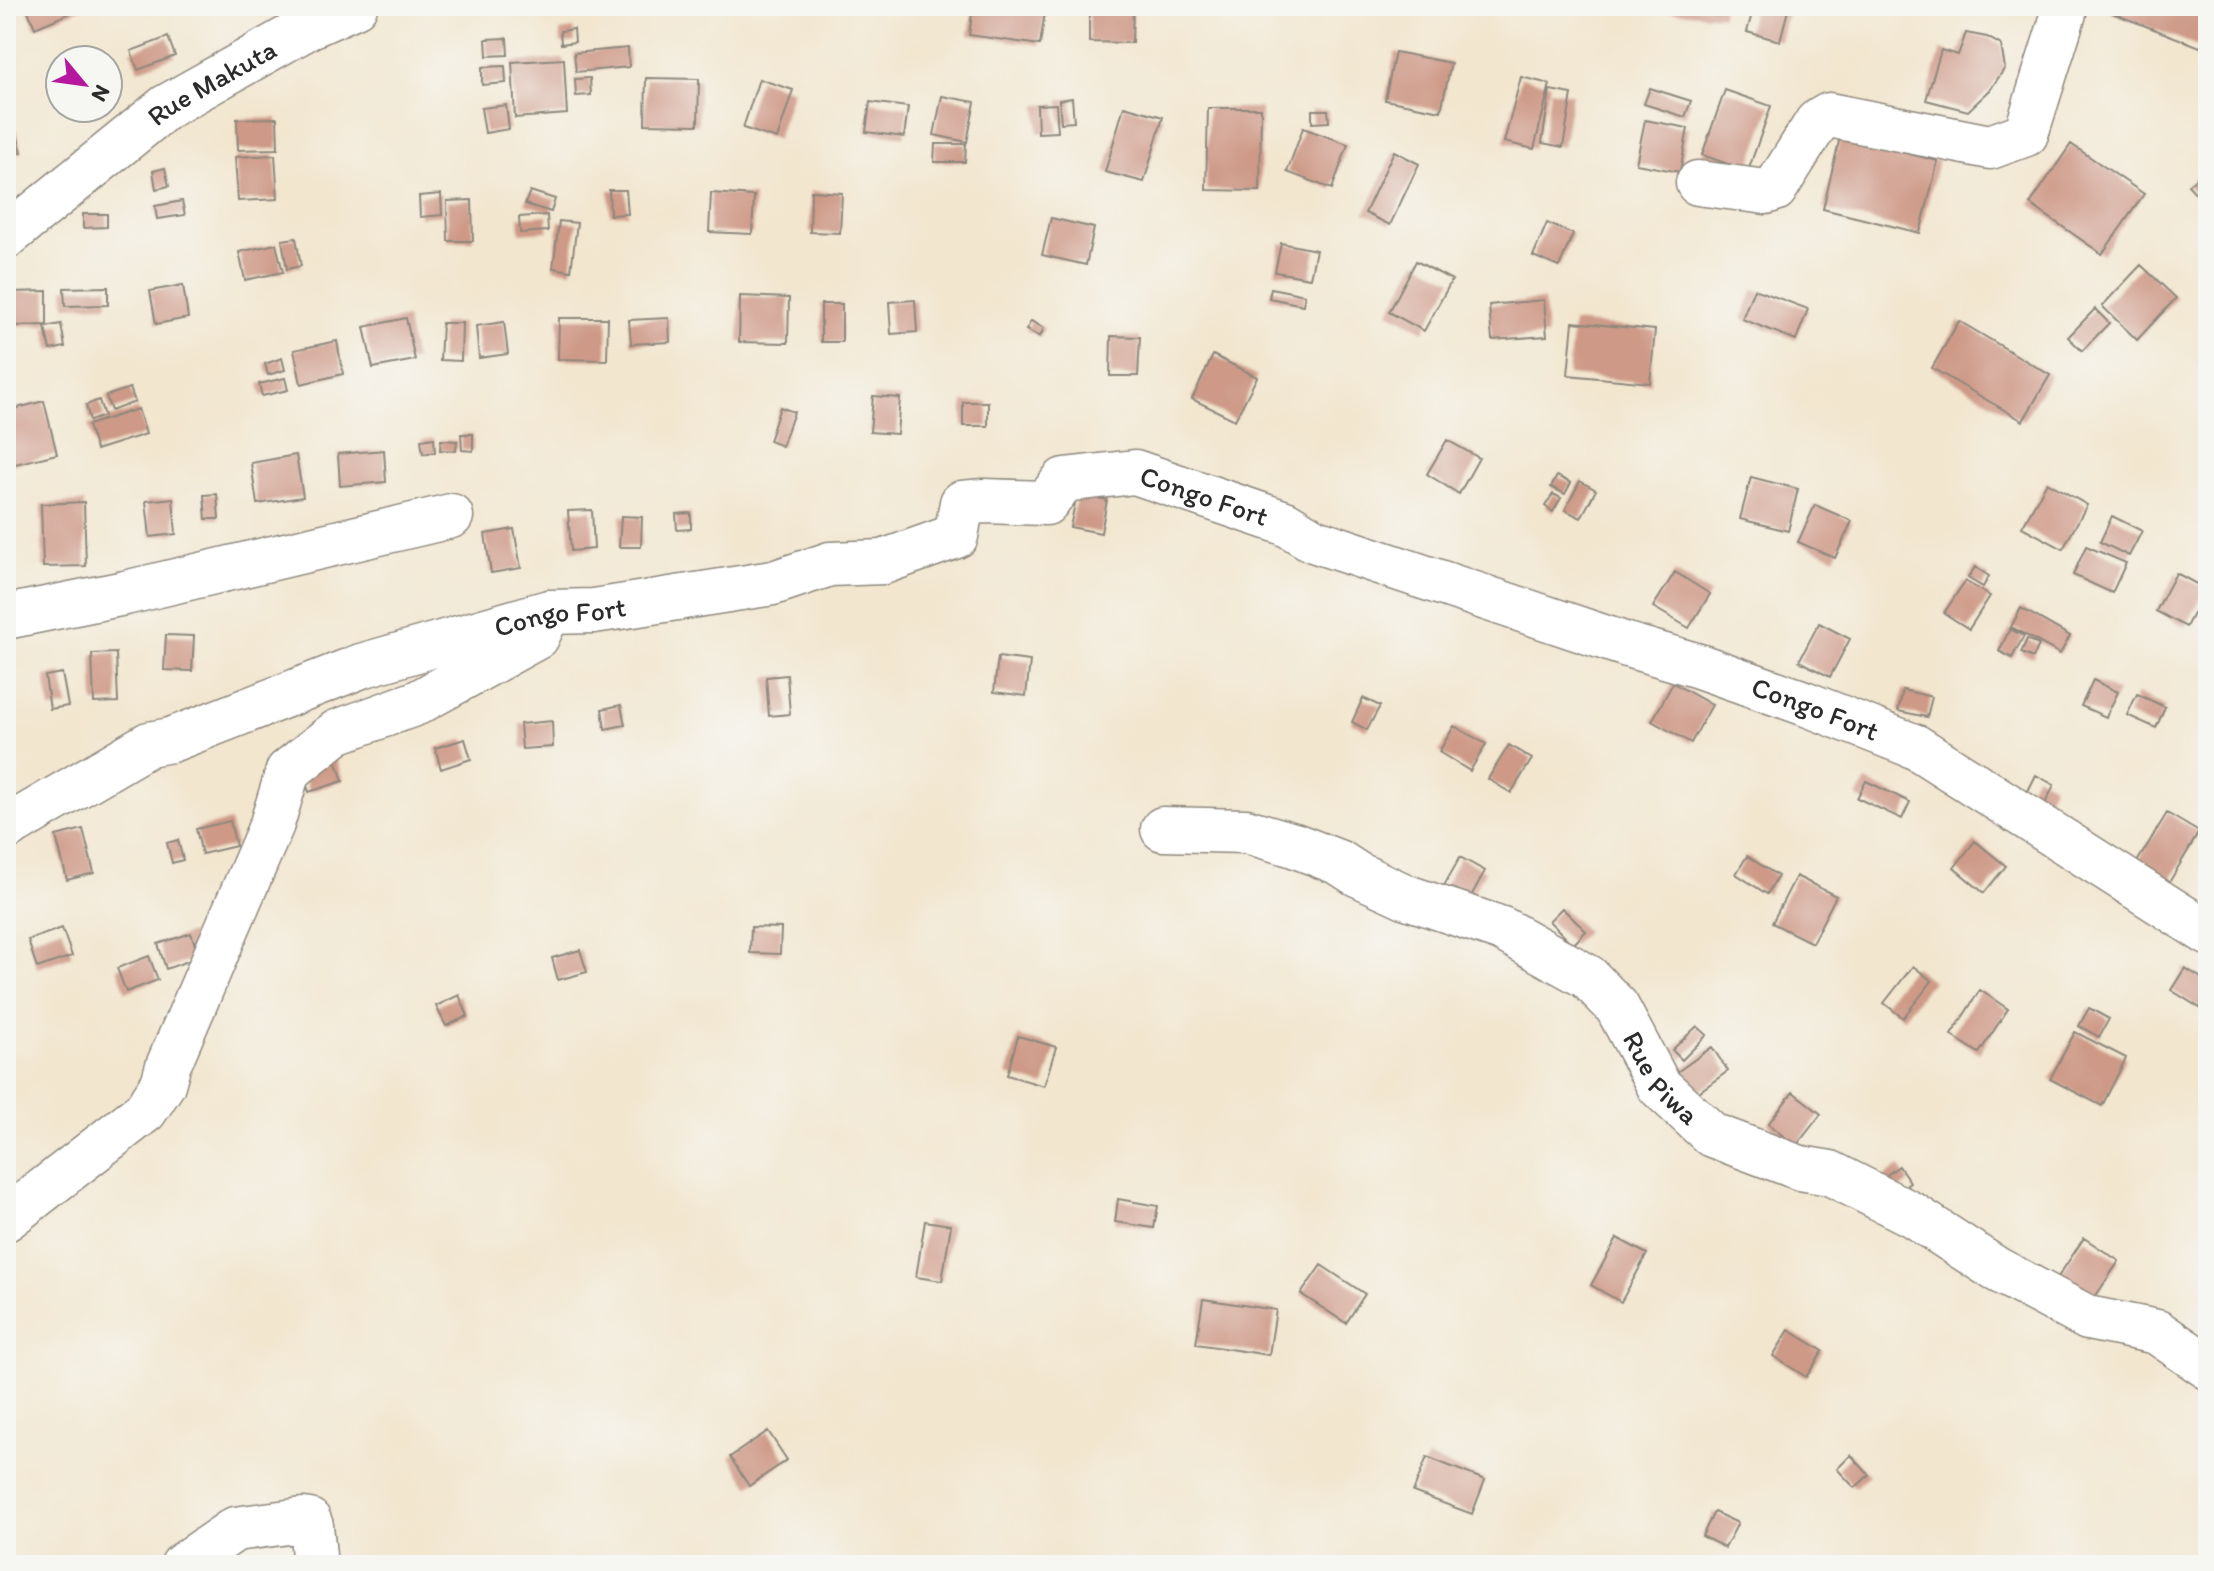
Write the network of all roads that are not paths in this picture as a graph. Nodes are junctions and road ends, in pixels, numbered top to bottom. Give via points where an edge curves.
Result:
1 (355, 6) edge
2 (2063, 6) edge
3 (1698, 183) dead end
4 (6, 237) edge
5 (451, 516) dead end
6 (549, 612) junction
7 (6, 617) edge
8 (6, 828) edge
9 (1163, 829) dead end
10 (2208, 933) edge
11 (6, 1219) edge
12 (2208, 1367) edge
13 (183, 1565) edge
14 (315, 1565) edge

1 - 4 street, Rue Makuta via 166,107
2 - 3 street via 2026,134 1990,147 1829,115 1817,122 1775,189
5 - 7 street
6 - 8 street, Congo Fort via 361,666 149,744
6 - 10 street, Congo Fort via 594,611 773,583 830,564 883,562 956,536 962,503 1046,503 1064,480 1135,472 1285,523 1313,540 1699,666 1916,747
6 - 11 street via 537,637 417,703 337,732 288,771 272,824 157,1093 145,1111
9 - 12 street, Rue Piwa via 1246,831 1294,845 1407,897 1502,929 1588,977 1617,1007 1659,1086 1712,1135 1800,1168 1830,1173 1913,1215 1996,1269 2088,1318 2157,1332
13 - 14 street via 235,1529 303,1520 311,1526

